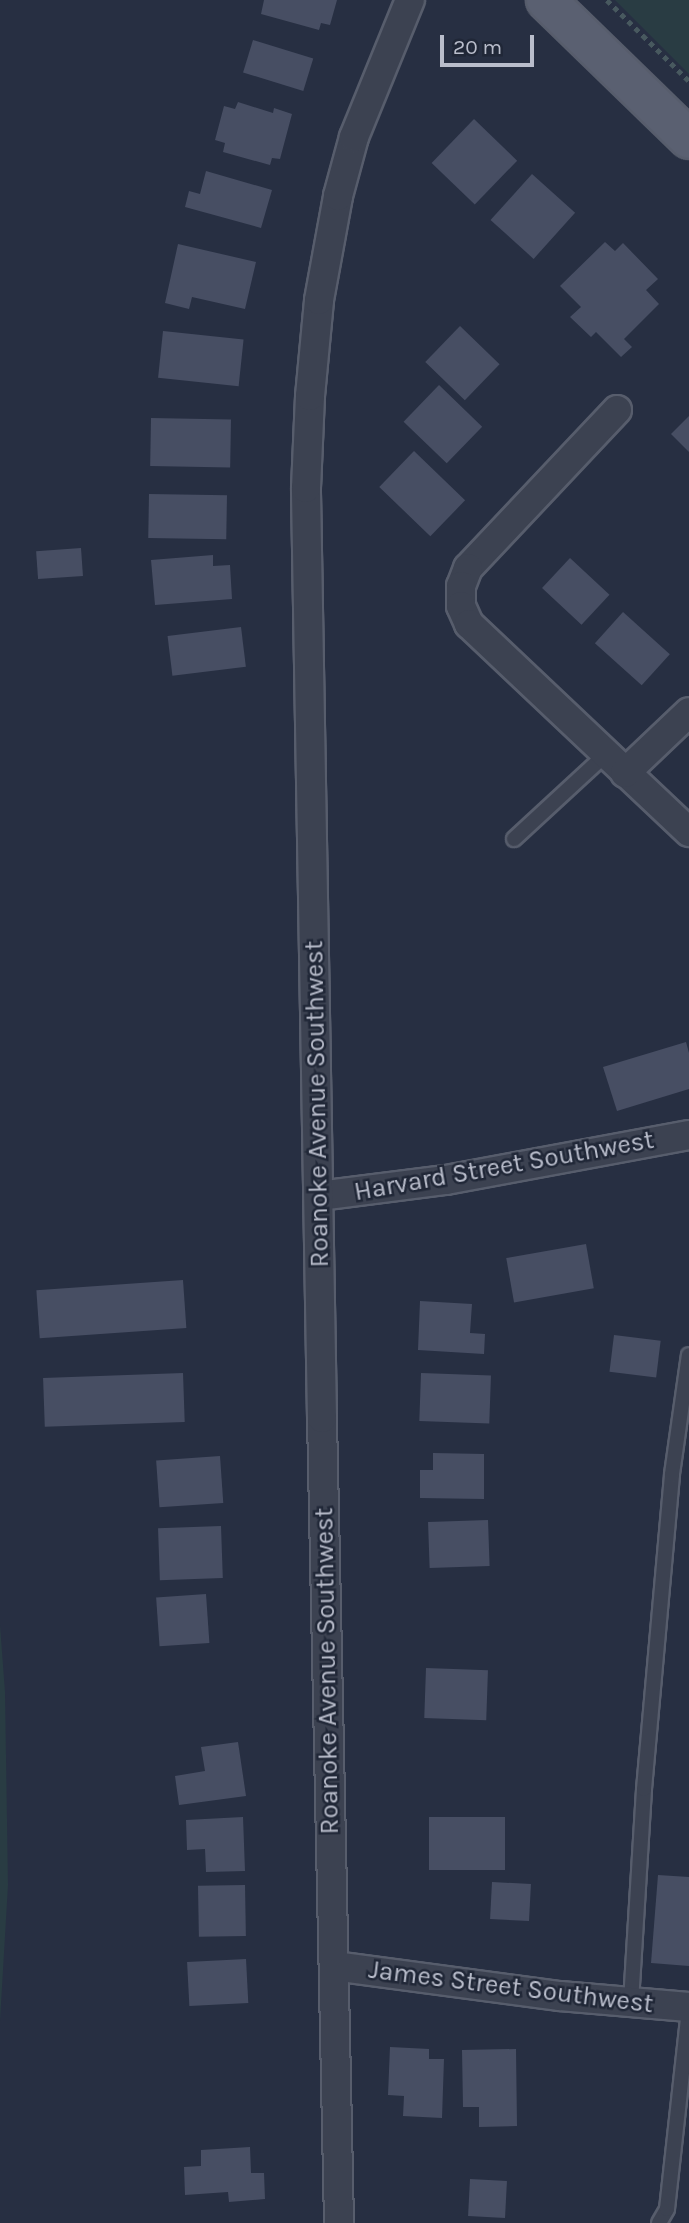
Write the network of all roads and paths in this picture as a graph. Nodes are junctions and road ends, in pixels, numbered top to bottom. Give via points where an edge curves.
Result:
1 (410, 0) edge
2 (546, 0) edge
3 (607, 0) edge
4 (689, 81) edge
5 (689, 139) edge
6 (617, 410) dead end
7 (689, 712) edge
8 (616, 763) junction
9 (689, 832) edge
10 (514, 839) dead end
11 (689, 1135) edge
12 (319, 1196) junction
13 (689, 1355) edge
14 (334, 1966) junction
15 (631, 2002) junction
16 (689, 2008) edge
17 (339, 2223) edge
18 (659, 2223) edge

1 - 12 street, Roanoke Avenue Southwest via 354,137 338,196 319,300 310,396 306,488
2 - 5 main road
3 - 4 path
6 - 8 street via 468,568 461,586 461,606 469,624
7 - 8 street
8 - 9 street
8 - 10 lane
11 - 12 street, Harvard Street Southwest via 446,1180
12 - 14 street, Roanoke Avenue Southwest
13 - 15 lane via 672,1474 644,1789
14 - 15 street, James Street Southwest
14 - 17 street, Roanoke Avenue Southwest
15 - 16 street, James Street Southwest
16 - 18 lane via 667,2209

